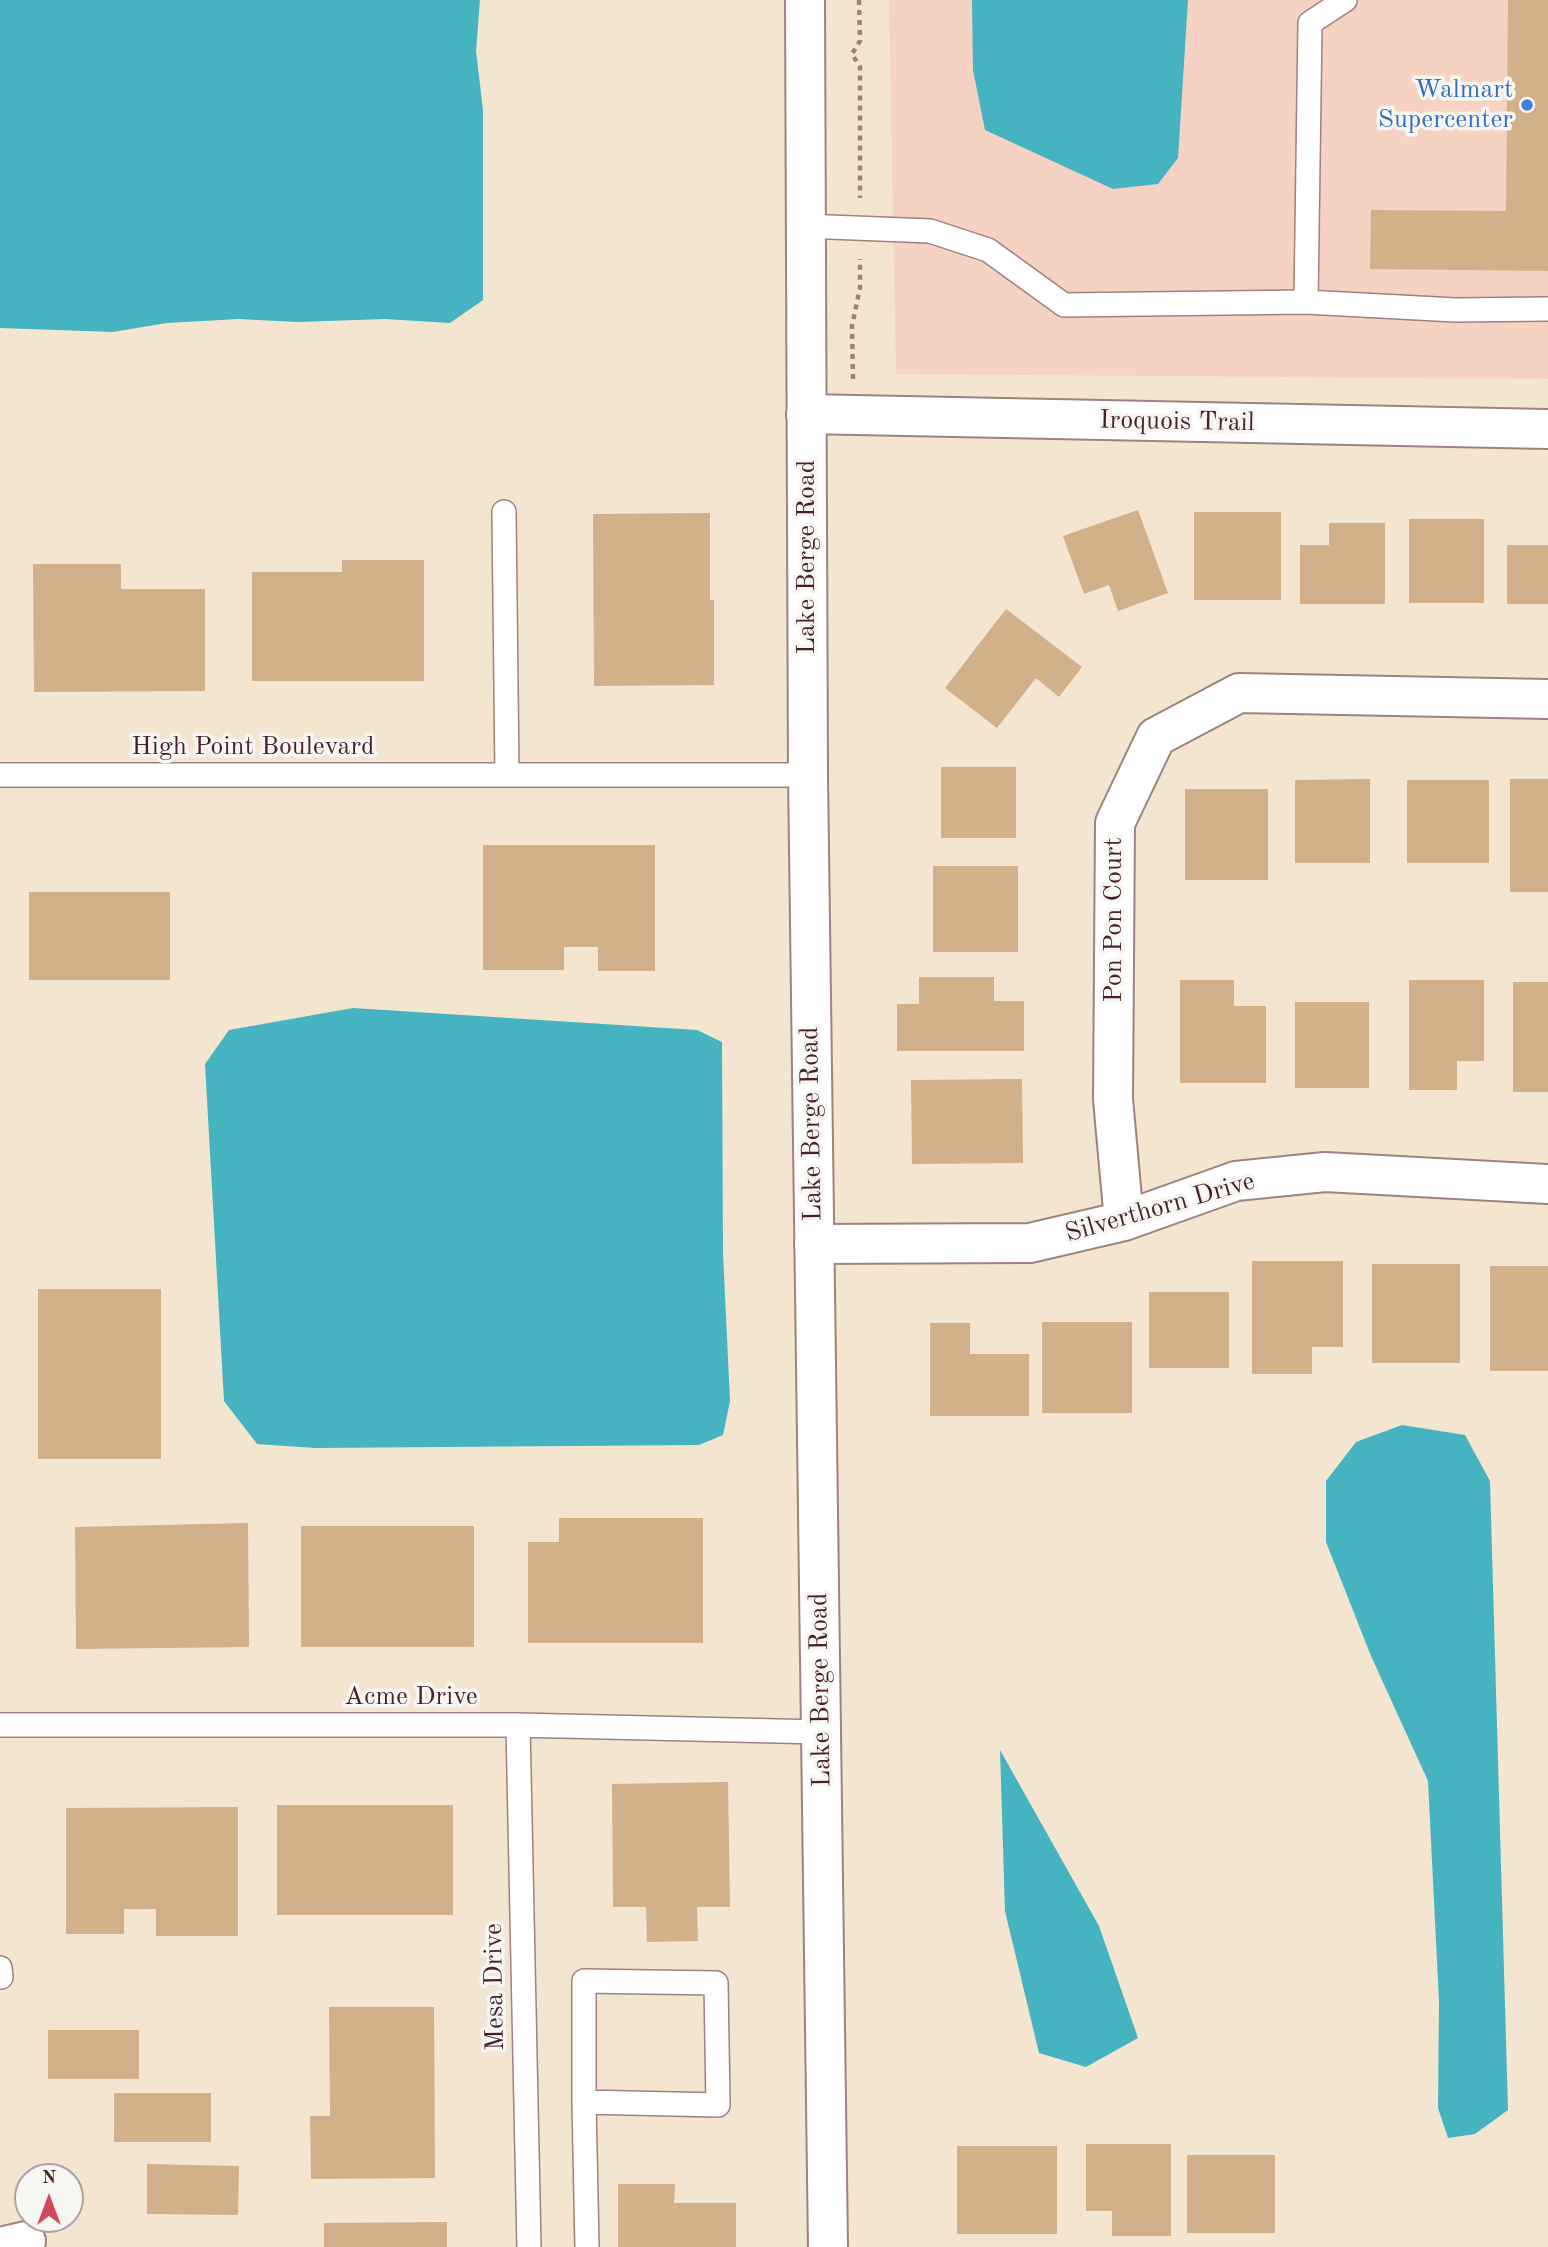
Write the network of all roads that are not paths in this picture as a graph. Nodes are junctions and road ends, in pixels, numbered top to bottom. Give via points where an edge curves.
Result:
1 (804, 0) edge
2 (1345, 0) edge
3 (804, 226) junction
4 (1306, 302) junction
5 (1548, 309) edge
6 (806, 414) junction
7 (1548, 429) edge
8 (504, 512) dead end
9 (1548, 699) edge
10 (0, 775) edge
11 (507, 775) junction
12 (808, 775) junction
13 (1548, 1184) edge
14 (1124, 1222) junction
15 (814, 1244) junction
16 (0, 1725) edge
17 (518, 1726) junction
18 (822, 1732) junction
19 (584, 2102) junction
20 (529, 2247) edge
21 (587, 2247) edge
22 (828, 2247) edge

1 - 3 street, Lake Berge Road
2 - 4 lane via 1310,23
3 - 4 lane via 930,231 988,250 1064,305
3 - 6 street, Lake Berge Road
4 - 5 lane via 1455,310
6 - 7 street, Iroquois Trail
6 - 12 street, Lake Berge Road
8 - 11 lane
9 - 14 street, Pon Pon Court via 1239,694 1156,737 1115,823 1113,1099
10 - 11 lane, High Point Boulevard
11 - 12 lane, High Point Boulevard
12 - 15 street, Lake Berge Road
13 - 14 street, Silverthorn Drive via 1325,1172 1236,1181
14 - 15 street, Silverthorn Drive via 1030,1243
15 - 18 street, Lake Berge Road
16 - 17 lane, Acme Drive
17 - 18 lane, Acme Drive
17 - 20 lane, Mesa Drive
18 - 22 street, Lake Berge Road
19 - 19 lane via 584,1981 716,1983 718,2105
19 - 21 lane

